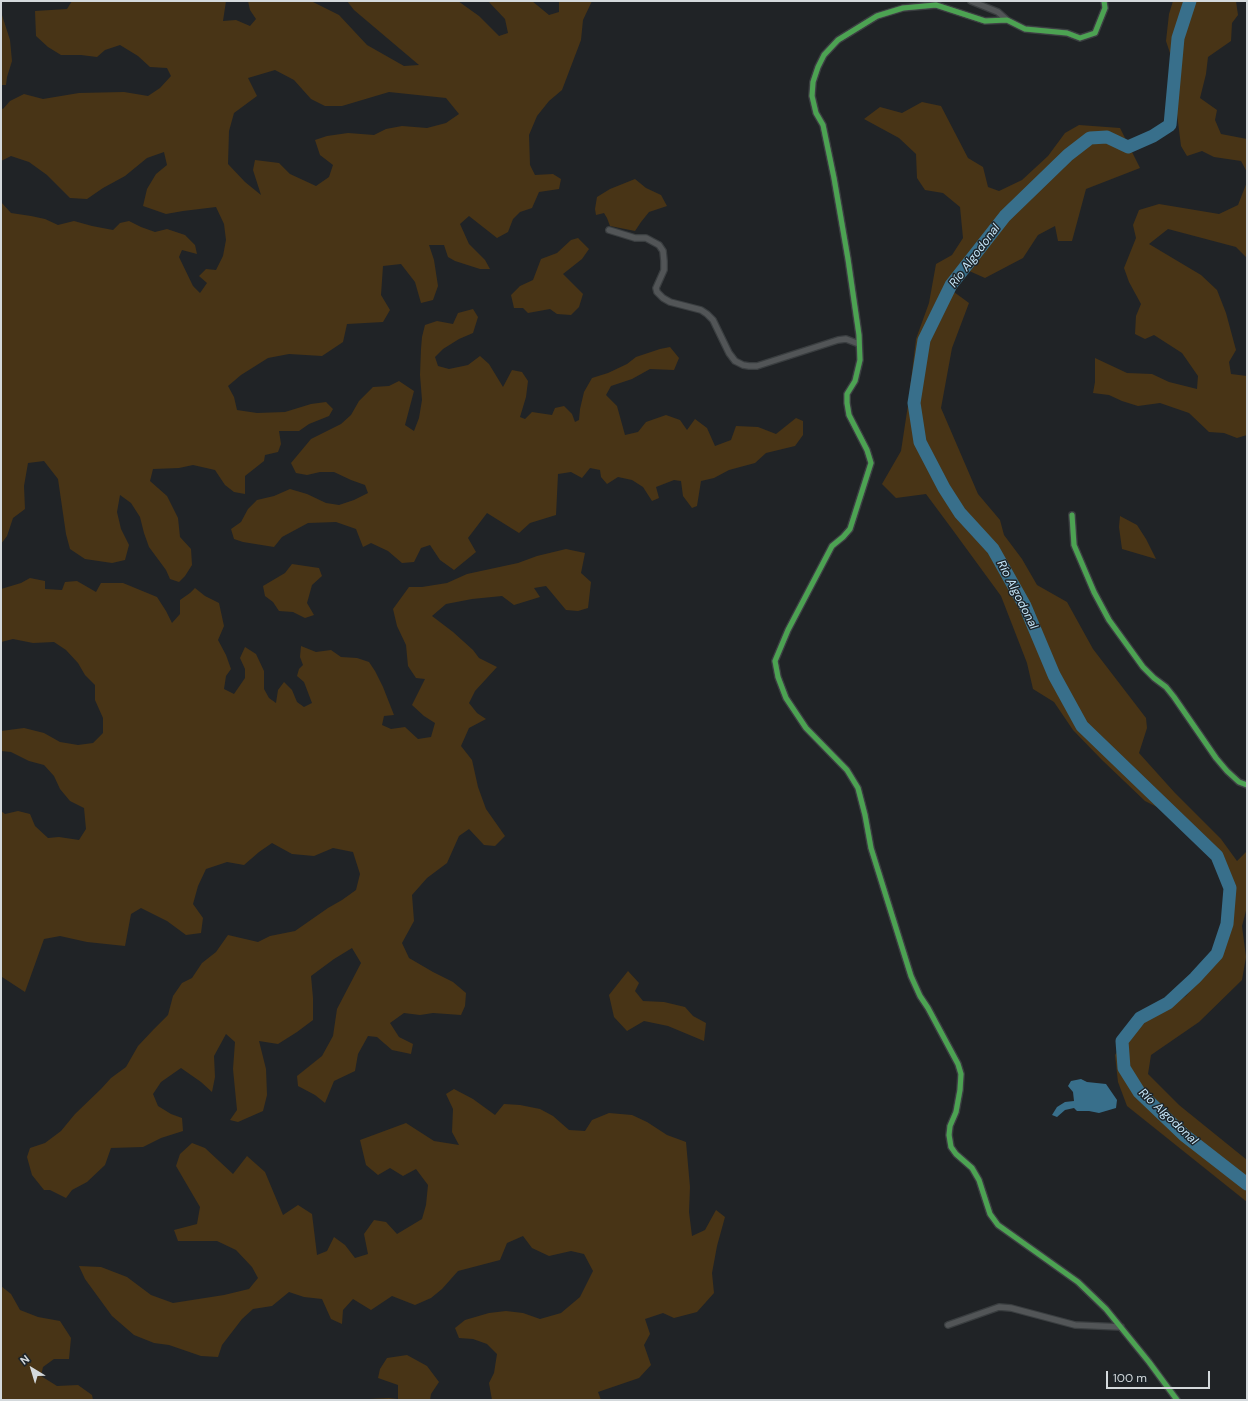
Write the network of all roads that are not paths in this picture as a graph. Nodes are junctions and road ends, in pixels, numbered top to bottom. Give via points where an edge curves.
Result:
1 (971, 1) edge
2 (1104, 1) edge
3 (1007, 20) junction
4 (609, 230) dead end
5 (859, 344) junction
6 (1072, 515) dead end
7 (1247, 785) edge
8 (948, 1324) dead end
9 (1122, 1327) junction
10 (1177, 1400) edge

1 - 3 street via 998,12
2 - 3 street via 1105,8 1095,33 1080,38 1067,33 1025,29
3 - 5 street via 985,21 936,5 903,8 877,16 838,40 818,66 812,96 816,113 823,125 834,178
4 - 5 street via 634,238 646,238 658,245 663,251 664,270 656,288 657,292 670,302 707,314 713,320 729,353 735,361 743,365 757,366 838,340 846,339
5 - 9 street via 860,360 856,381 847,394 847,403 849,415 871,463 868,477 861,491 850,529 832,546 778,652 775,661 778,677 786,698 806,728 847,770 858,788 872,848 911,976 961,1074 956,1112 950,1126 951,1147 972,1168 979,1180 990,1214 998,1225 1078,1282
6 - 7 street via 1074,545 1109,620 1143,667 1174,697 1216,758 1239,782
8 - 9 street via 999,1307 1075,1325
9 - 10 street

